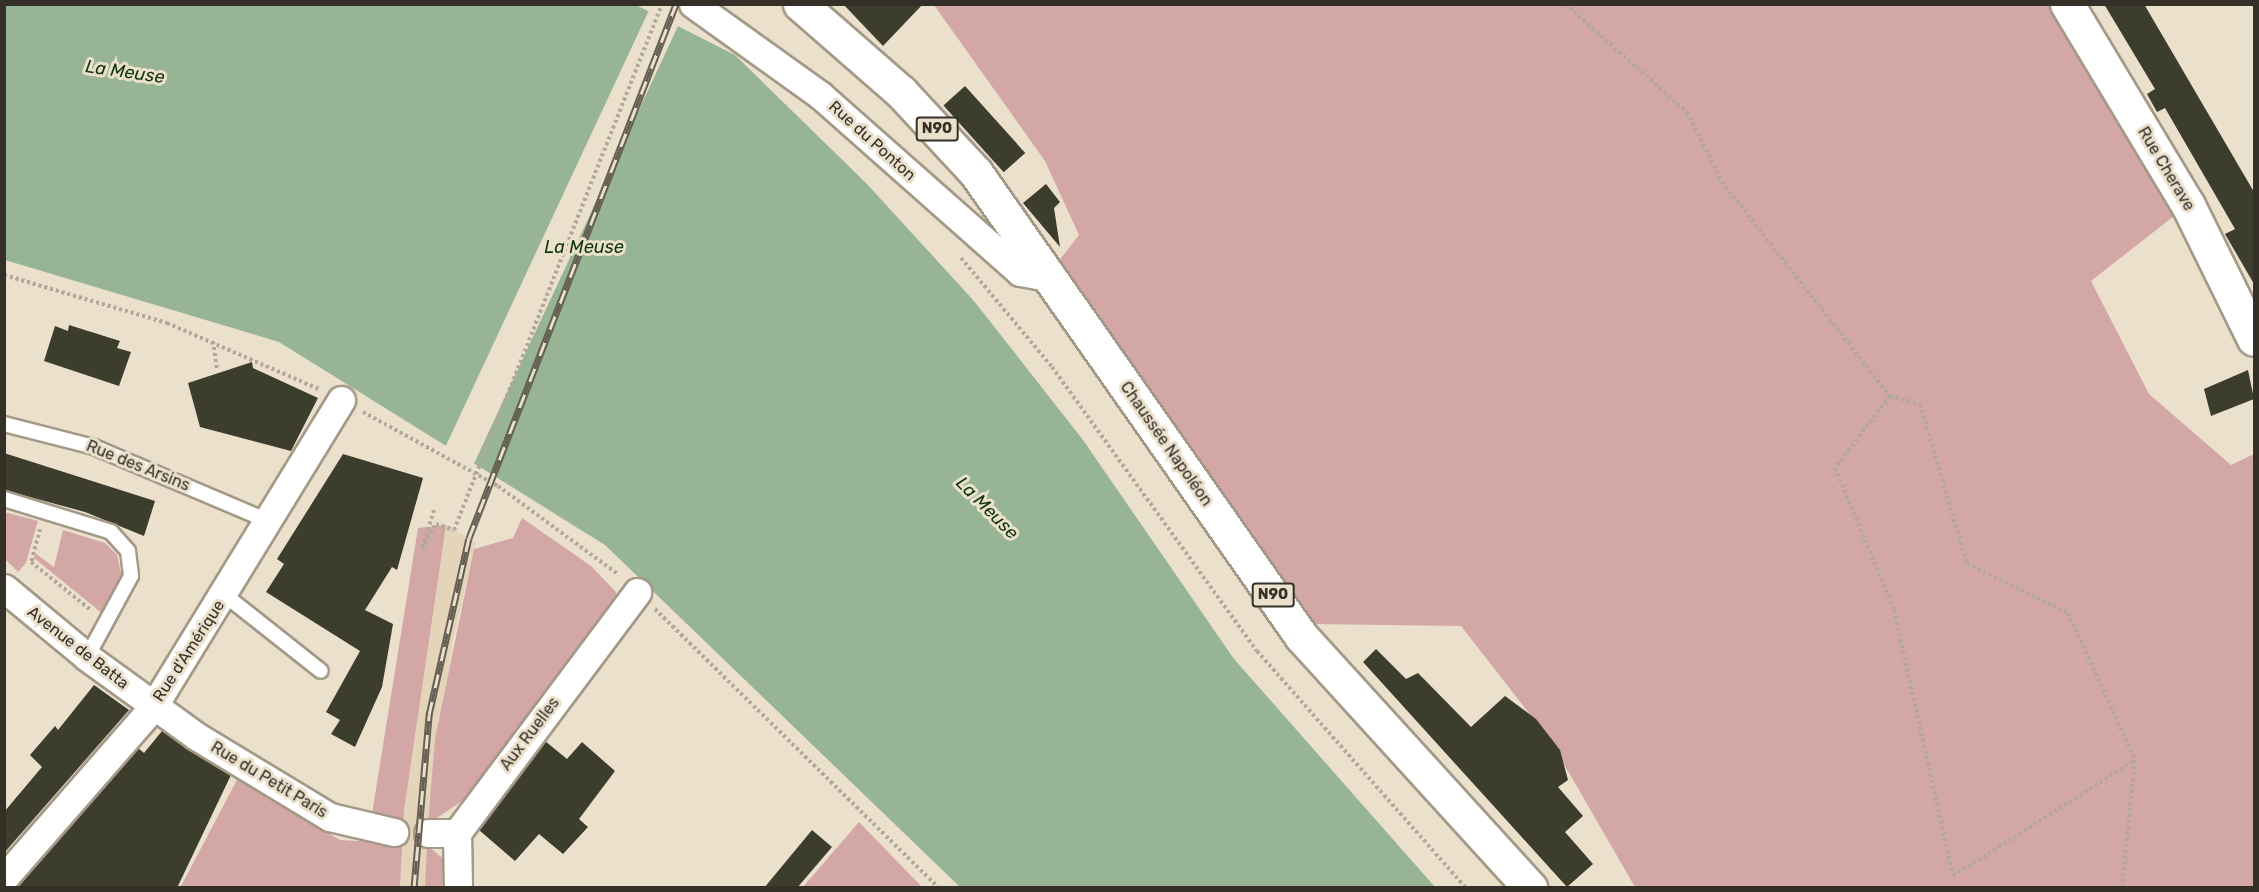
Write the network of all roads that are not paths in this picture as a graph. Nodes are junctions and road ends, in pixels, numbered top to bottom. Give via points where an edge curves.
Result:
1 (693, 4) edge
2 (800, 4) edge
3 (2067, 4) edge
4 (1048, 277) junction
5 (2254, 339) edge
6 (341, 400) road end
7 (4, 424) edge
8 (4, 499) edge
9 (268, 520) junction
10 (4, 588) edge
11 (637, 591) road end
12 (225, 595) junction
13 (87, 657) junction
14 (321, 671) dead end
15 (153, 707) junction
16 (394, 832) dead end
17 (428, 833) dead end
18 (457, 833) junction
19 (4, 878) edge
20 (458, 888) edge
21 (1530, 888) edge

1 - 4 street, Rue du Ponton via 820,95 1020,272
2 - 4 main road, Chaussée Napoléon / N90 via 941,133
3 - 5 main road, Rue Cherave via 2188,206
4 - 21 main road, Chaussée Napoléon / N90 via 1301,636
6 - 9 street, Rue d'Amérique
7 - 9 lane, Rue des Arsins via 94,447
8 - 13 lane via 111,532 128,551 131,576
9 - 12 street, Rue d'Amérique
10 - 13 street, Avenue de Batta
11 - 18 street, Aux Ruelles
12 - 14 lane
12 - 15 street, Rue d'Amérique
13 - 15 street, Avenue de Batta
15 - 16 street, Rue du Petit Paris via 312,808 350,825
15 - 19 street, Rue d'Amérique
17 - 18 street
18 - 20 street

